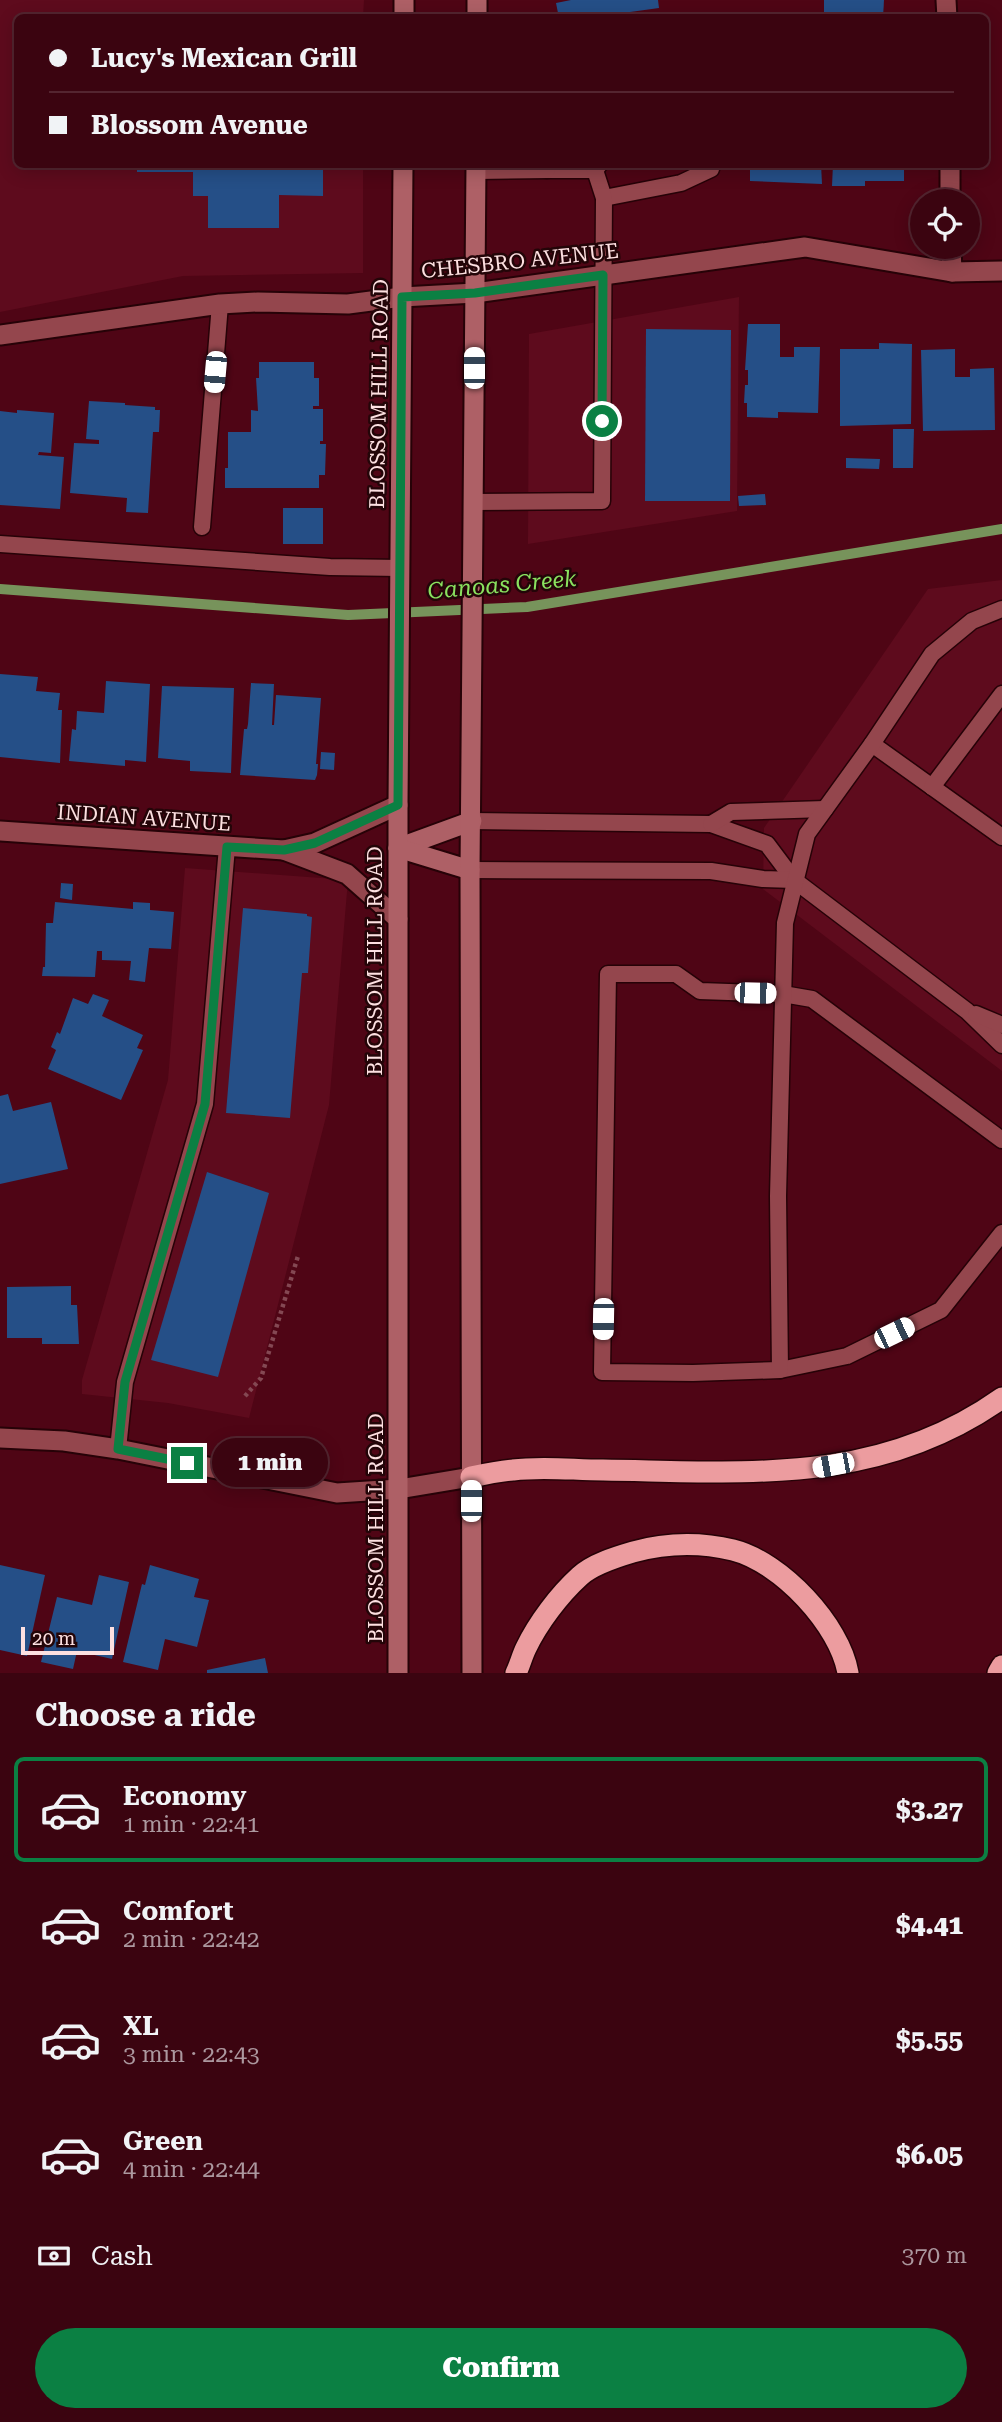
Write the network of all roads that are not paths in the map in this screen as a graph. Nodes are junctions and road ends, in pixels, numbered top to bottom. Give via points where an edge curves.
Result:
1 (403, 168) edge
2 (476, 168) edge
3 (596, 168) edge
4 (712, 168) edge
5 (950, 168) edge
6 (950, 189) edge
7 (604, 198) junction
8 (951, 259) edge
9 (1002, 271) edge
10 (952, 272) junction
11 (603, 275) junction
12 (475, 293) junction
13 (402, 297) junction
14 (220, 304) junction
15 (0, 335) edge
16 (474, 502) junction
17 (202, 527) dead end
18 (0, 544) edge
19 (400, 572) junction
20 (1002, 609) edge
21 (1002, 694) edge
22 (872, 744) junction
23 (932, 787) junction
24 (398, 805) junction
25 (825, 810) junction
26 (471, 821) junction
27 (712, 824) junction
28 (0, 831) edge
29 (1002, 837) edge
30 (227, 847) junction
31 (398, 848) junction
32 (284, 850) junction
33 (470, 870) junction
34 (794, 880) junction
35 (398, 919) junction
36 (783, 993) junction
37 (967, 1011) junction
38 (1002, 1025) edge
39 (1002, 1045) edge
40 (1002, 1140) edge
41 (1002, 1233) edge
42 (780, 1370) junction
43 (1002, 1398) edge
44 (0, 1438) edge
45 (118, 1449) junction
46 (471, 1477) junction
47 (399, 1489) junction
48 (1002, 1667) edge
49 (398, 1673) edge
50 (472, 1673) edge
51 (516, 1673) edge
52 (848, 1673) edge
53 (998, 1673) edge

1 - 13 main road, BLOSSOM HILL ROAD
2 - 12 main road
3 - 7 lane
4 - 7 lane via 681,183
5 - 6 street
7 - 11 lane
8 - 10 street
9 - 10 street, CHESBRO AVENUE
10 - 11 street, CHESBRO AVENUE via 805,247
11 - 12 street, CHESBRO AVENUE
11 - 16 lane via 601,501
12 - 13 street, CHESBRO AVENUE
12 - 16 main road
13 - 14 street, CHESBRO AVENUE via 348,303
13 - 19 main road, BLOSSOM HILL ROAD
14 - 15 street, CHESBRO AVENUE
14 - 17 lane
16 - 26 main road
18 - 19 lane
19 - 24 main road, BLOSSOM HILL ROAD
20 - 22 lane via 972,621 932,654
21 - 23 lane
22 - 23 lane
22 - 25 lane
23 - 29 lane
24 - 31 main road, BLOSSOM HILL ROAD
24 - 32 street, INDIAN AVENUE via 315,843
25 - 27 lane via 731,812
25 - 34 lane via 807,834
26 - 27 lane
26 - 31 main road
26 - 33 main road
27 - 34 lane via 766,844
28 - 30 street, INDIAN AVENUE
30 - 32 street, INDIAN AVENUE
30 - 45 lane via 205,1104 125,1382
31 - 33 main road
31 - 35 main road, BLOSSOM HILL ROAD
32 - 35 street, INDIAN AVENUE via 347,874
33 - 34 lane via 711,871
33 - 46 main road
34 - 36 lane via 785,923
34 - 37 lane
35 - 47 main road, BLOSSOM HILL ROAD
36 - 40 lane via 811,999
36 - 42 lane
36 - 42 lane via 700,991 676,974 608,974 602,1372
37 - 38 lane
37 - 39 lane
41 - 42 lane via 941,1310 847,1356
43 - 46 highway via 926,1440 816,1469 516,1469
44 - 45 street
45 - 47 street via 337,1493
46 - 47 street
46 - 50 main road
47 - 49 main road, BLOSSOM HILL ROAD
48 - 53 highway
51 - 52 highway via 539,1626 581,1574 652,1547 693,1544 736,1551 799,1590 831,1628

